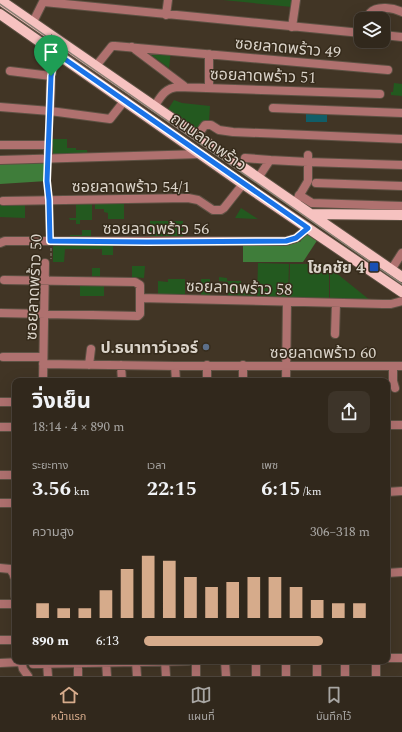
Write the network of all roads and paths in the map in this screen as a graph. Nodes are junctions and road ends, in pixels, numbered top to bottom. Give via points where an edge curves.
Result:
1 (0, 0) edge
2 (168, 0) edge
3 (296, 0) edge
4 (44, 1) edge
5 (372, 12) edge
6 (402, 12) edge
7 (0, 14) edge
8 (166, 15) junction
9 (33, 22) junction
10 (292, 27) junction
11 (354, 32) edge
12 (52, 34) dead end
13 (390, 36) edge
14 (402, 37) edge
15 (132, 47) junction
16 (41, 48) dead end
17 (56, 53) junction
18 (209, 54) junction
19 (96, 66) junction
20 (388, 70) dead end
21 (10, 71) dead end
22 (51, 76) junction
23 (184, 86) junction
24 (209, 87) junction
25 (380, 94) dead end
26 (125, 100) junction
27 (0, 107) edge
28 (154, 107) junction
29 (273, 108) dead end
30 (50, 111) junction
31 (402, 113) edge
32 (197, 136) junction
33 (402, 139) edge
34 (0, 145) edge
35 (48, 145) junction
36 (202, 154) junction
37 (48, 158) junction
38 (245, 158) dead end
39 (308, 159) junction
40 (0, 160) edge
41 (270, 160) junction
42 (402, 165) edge
43 (258, 178) junction
44 (316, 183) dead end
45 (243, 184) junction
46 (402, 186) edge
47 (297, 199) junction
48 (49, 200) junction
49 (3, 201) dead end
50 (402, 206) edge
51 (381, 210) junction
52 (310, 214) junction
53 (402, 214) edge
54 (308, 228) junction
55 (50, 241) junction
56 (0, 243) edge
57 (402, 253) edge
58 (45, 263) joint
59 (391, 270) junction
60 (402, 277) edge
61 (4, 280) dead end
62 (45, 281) junction
63 (402, 292) edge
64 (140, 298) junction
65 (402, 301) edge
66 (287, 302) junction
67 (336, 304) junction
68 (0, 313) edge
69 (44, 315) junction
70 (335, 334) dead end
71 (91, 349) dead end
72 (3, 357) dead end
73 (43, 360) junction
74 (90, 365) junction
75 (121, 365) junction
76 (207, 365) junction
77 (175, 366) junction
78 (243, 366) junction
79 (286, 366) junction
80 (398, 366) edge
81 (43, 378) edge
82 (122, 378) edge
83 (176, 378) edge
84 (207, 378) edge
85 (243, 378) edge
86 (286, 378) edge
87 (395, 388) dead end
88 (0, 402) edge
89 (12, 402) edge
90 (402, 424) edge
91 (390, 425) edge
92 (0, 427) edge
93 (12, 427) edge
94 (0, 475) edge
95 (12, 475) edge
96 (402, 491) edge
97 (390, 492) edge
98 (0, 503) edge
99 (12, 503) edge
100 (0, 568) edge
101 (12, 572) edge
102 (402, 572) edge
103 (390, 573) edge
104 (0, 604) edge
105 (12, 604) edge
106 (0, 640) edge
107 (12, 640) edge
108 (390, 658) edge
109 (402, 658) edge
110 (0, 662) edge
111 (12, 662) edge
112 (22, 664) edge
113 (47, 664) edge
114 (78, 664) edge
115 (106, 664) edge
116 (128, 664) edge
117 (149, 664) edge
118 (165, 664) edge
119 (256, 664) edge
120 (317, 664) edge
121 (345, 664) edge
122 (376, 664) edge
123 (137, 669) edge
124 (28, 676) edge
125 (48, 676) edge
126 (78, 676) edge
127 (107, 676) edge
128 (166, 676) edge
129 (256, 676) edge
130 (318, 676) edge
131 (345, 676) edge
132 (376, 676) edge

1 - 9 main road, ถนนลาดพร้าว
2 - 8 street
3 - 10 street
4 - 8 street
4 - 9 street
5 - 6 street via 376,9
7 - 17 main road, ถนนลาดพร้าว
8 - 10 street
9 - 19 main road, ถนนลาดพร้าว
10 - 11 street
12 - 16 path, bridge
13 - 14 street
15 - 18 street, ซอยลาดพร้าว 49
15 - 19 street, ซอยลาดพร้าว 49 via 112,46
15 - 23 street
17 - 22 street
17 - 26 main road, ถนนลาดพร้าว
18 - 20 street, ซอยลาดพร้าว 49
18 - 24 street
19 - 28 main road, ถนนลาดพร้าว
21 - 22 street
22 - 30 street
23 - 24 street, ซอยลาดพร้าว 51
23 - 28 street, ซอยลาดพร้าว 51 via 167,89
24 - 25 street, ซอยลาดพร้าว 51
26 - 30 street via 110,119
26 - 36 main road, ถนนลาดพร้าว
27 - 30 street
28 - 32 main road, ถนนลาดพร้าว
29 - 31 street
30 - 35 path
32 - 33 street via 205,125 212,125 219,130 232,132
32 - 43 main road, ถนนลาดพร้าว
34 - 35 street
35 - 37 street
36 - 37 street
36 - 45 main road, ถนนลาดพร้าว
37 - 40 street
37 - 48 path, ซอยลาดพร้าว 50
38 - 41 street
39 - 41 street
39 - 42 street
39 - 47 street via 308,181
41 - 43 street
43 - 47 main road, ถนนลาดพร้าว
44 - 46 street
45 - 48 street, ซอยลาดพร้าว 54/1 via 224,208 217,211 195,199
45 - 54 main road, ถนนลาดพร้าว
47 - 51 street via 312,203
47 - 52 main road, ถนนลาดพร้าว
48 - 49 street, ซอยลาดพร้าว 54/1
48 - 55 path, ซอยลาดพร้าว 50
50 - 51 street
51 - 52 main road
51 - 53 main road
52 - 59 main road, ถนนลาดพร้าว
54 - 55 street, ซอยลาดพร้าว 56 via 296,238 286,241
54 - 63 main road, ถนนลาดพร้าว
55 - 56 street, ซอยลาดพร้าว 56
55 - 58 path, ซอยลาดพร้าว 50 via 51,263
57 - 59 street
58 - 62 street, ซอยลาดพร้าว 50
59 - 60 main road, ถนนลาดพร้าว
61 - 62 street
62 - 64 street via 135,282 140,285
62 - 69 street, ซอยลาดพร้าว 50
64 - 66 street, ซอยลาดพร้าว 58
64 - 69 street via 138,316
65 - 67 street, ซอยลาดพร้าว 58 via 391,304
66 - 67 street, ซอยลาดพร้าว 58
66 - 79 street
67 - 70 street
68 - 69 street
69 - 73 street, ซอยลาดพร้าว 50
71 - 74 street
72 - 73 street, ซอยลาดพร้าว 60
73 - 74 street, ซอยลาดพร้าว 60
73 - 81 street, ซอยลาดพร้าว 50
74 - 75 street, ซอยลาดพร้าว 60
75 - 77 street, ซอยลาดพร้าว 60
75 - 82 street
76 - 77 street, ซอยลาดพร้าว 60
76 - 78 street, ซอยลาดพร้าว 60
76 - 84 street
77 - 83 street
78 - 79 street, ซอยลาดพร้าว 60
78 - 85 street
79 - 80 street, ซอยลาดพร้าว 60
79 - 86 street
80 - 87 street via 393,381
88 - 89 street
90 - 91 street
92 - 93 street
94 - 95 street
96 - 97 street
98 - 99 street
100 - 101 street
102 - 103 street
104 - 105 street
106 - 107 street
108 - 109 street
110 - 111 street
112 - 124 street
113 - 125 street
114 - 126 street
115 - 127 street
116 - 123 street
117 - 123 street
118 - 128 street
119 - 129 street
120 - 130 street
121 - 131 street
122 - 132 street

